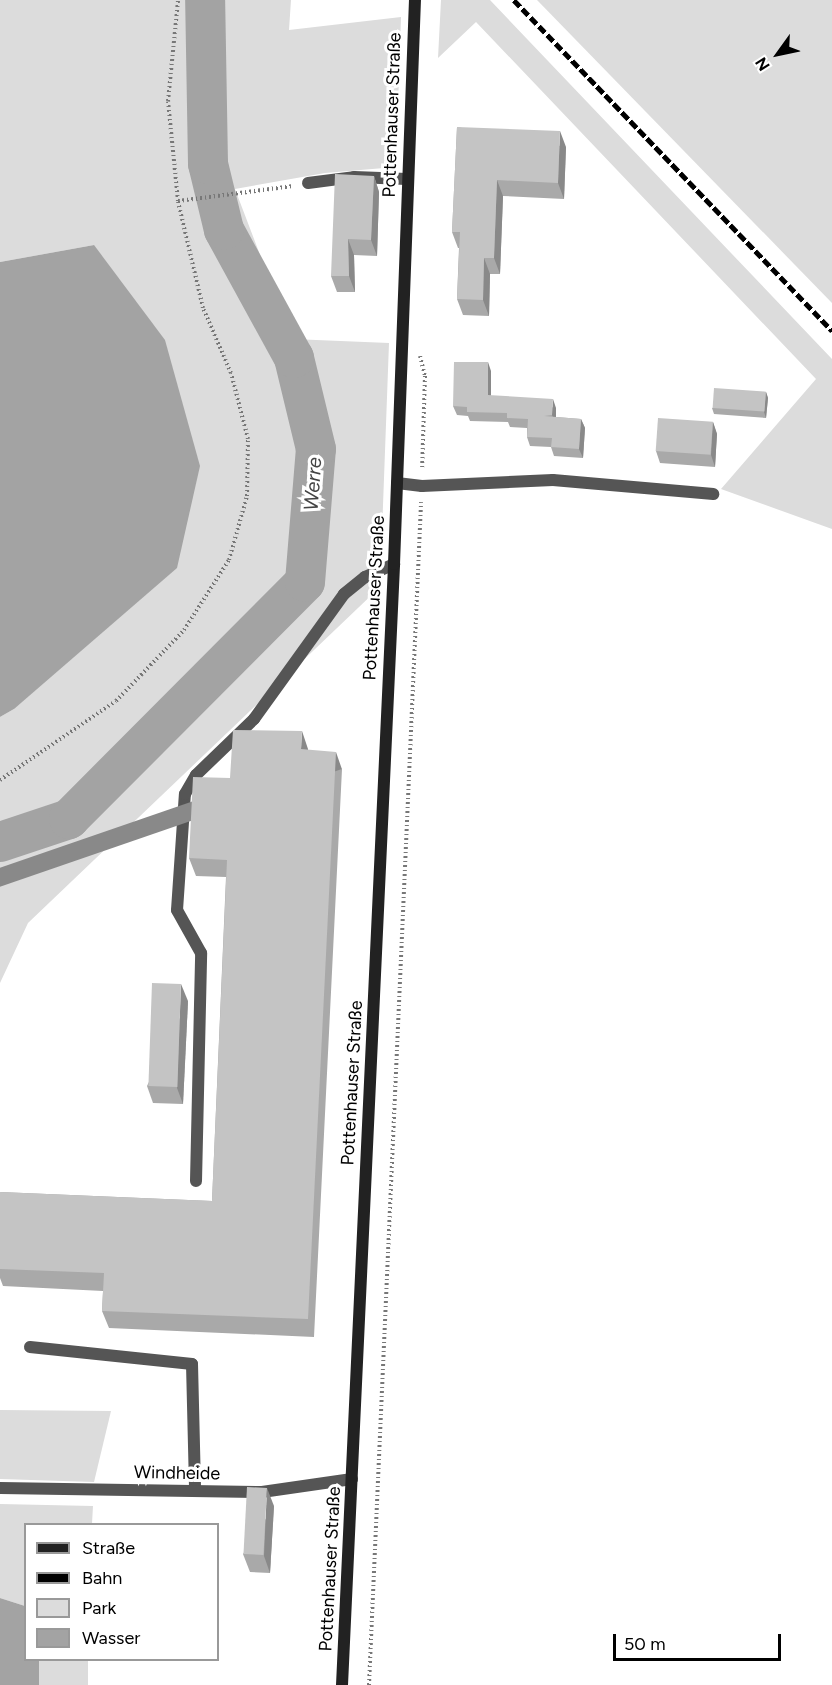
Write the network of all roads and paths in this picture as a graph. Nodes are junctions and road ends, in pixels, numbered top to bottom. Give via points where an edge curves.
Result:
1 (178, 0) edge
2 (415, 0) edge
3 (407, 179) junction
4 (308, 183) joint
5 (178, 201) junction
6 (425, 376) dead end
7 (397, 483) junction
8 (422, 486) junction
9 (713, 494) dead end
10 (394, 564) junction
11 (0, 780) edge
12 (196, 1181) dead end
13 (30, 1347) dead end
14 (352, 1479) junction
15 (0, 1488) edge
16 (195, 1491) junction
17 (342, 1685) edge
18 (369, 1685) edge

1 - 5 path via 168,101
2 - 3 street, Pottenhauser Straße
3 - 4 street via 354,177
3 - 7 street, Pottenhauser Straße
4 - 5 path
5 - 11 path via 203,308 231,373 248,439 247,495 229,560 184,630 116,701
6 - 8 path
7 - 8 street
7 - 10 street, Pottenhauser Straße
8 - 9 street via 553,480
8 - 18 path
10 - 12 street via 365,577 344,594 254,719 196,775 184,794 177,910 201,953
10 - 14 street, Pottenhauser Straße
13 - 16 street via 192,1365
14 - 16 street, Windheide via 262,1492
14 - 17 street, Pottenhauser Straße
15 - 16 street, Windheide

